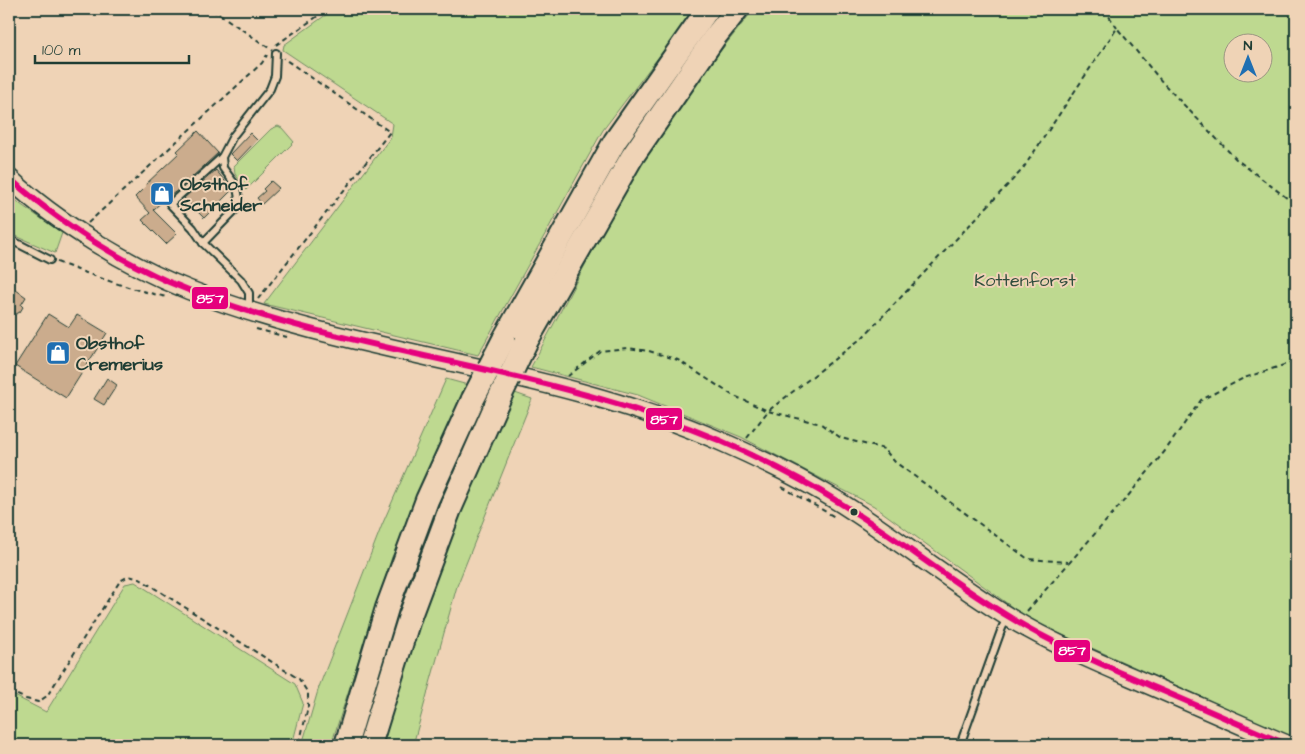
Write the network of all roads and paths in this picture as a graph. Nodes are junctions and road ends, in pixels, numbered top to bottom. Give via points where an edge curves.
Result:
1 (212, 9) edge
2 (328, 9) edge
3 (708, 9) edge
4 (737, 9) edge
5 (1104, 9) edge
6 (1117, 28) junction
7 (274, 51) junction
8 (222, 157) junction
9 (9, 178) edge
10 (1296, 205) edge
11 (79, 232) junction
12 (9, 239) edge
13 (203, 243) junction
14 (50, 260) joint
15 (168, 297) dead end
16 (249, 311) junction
17 (256, 329) dead end
18 (294, 339) dead end
19 (1296, 361) edge
20 (562, 387) junction
21 (768, 411) junction
22 (738, 450) junction
23 (781, 486) dead end
24 (842, 521) dead end
25 (1068, 562) junction
26 (1009, 622) junction
27 (9, 690) edge
28 (299, 745) edge
29 (346, 745) edge
30 (370, 745) edge
31 (960, 745) edge
32 (1288, 745) edge

1 - 7 path
2 - 7 path
3 - 29 highway, bridge via 615,141 473,399 427,500 387,608
4 - 30 highway, bridge via 632,157 526,342 446,518 410,616
5 - 6 path
6 - 10 path via 1163,83 1236,158
6 - 21 path via 1022,170 863,337
7 - 8 lane via 275,76 270,90 233,136
7 - 11 path
7 - 16 path via 390,132
8 - 13 lane via 223,168 237,188 240,205
8 - 13 lane via 170,204
9 - 11 main road
11 - 16 main road via 186,289
12 - 14 lane
13 - 16 lane via 250,292
14 - 15 path via 104,281
16 - 20 main road
17 - 18 path
19 - 25 path via 1244,378 1201,400 1153,466
20 - 21 path via 565,378 600,351 628,348 678,360 732,395
20 - 22 main road via 647,412
21 - 22 path
21 - 25 path via 821,424 840,438 884,449 895,462 1028,559
22 - 26 main road via 775,466 855,512
23 - 24 path
25 - 26 path
26 - 31 lane
26 - 32 main road
27 - 28 path via 38,702 47,696 120,581 129,576 140,579 298,679 308,693

